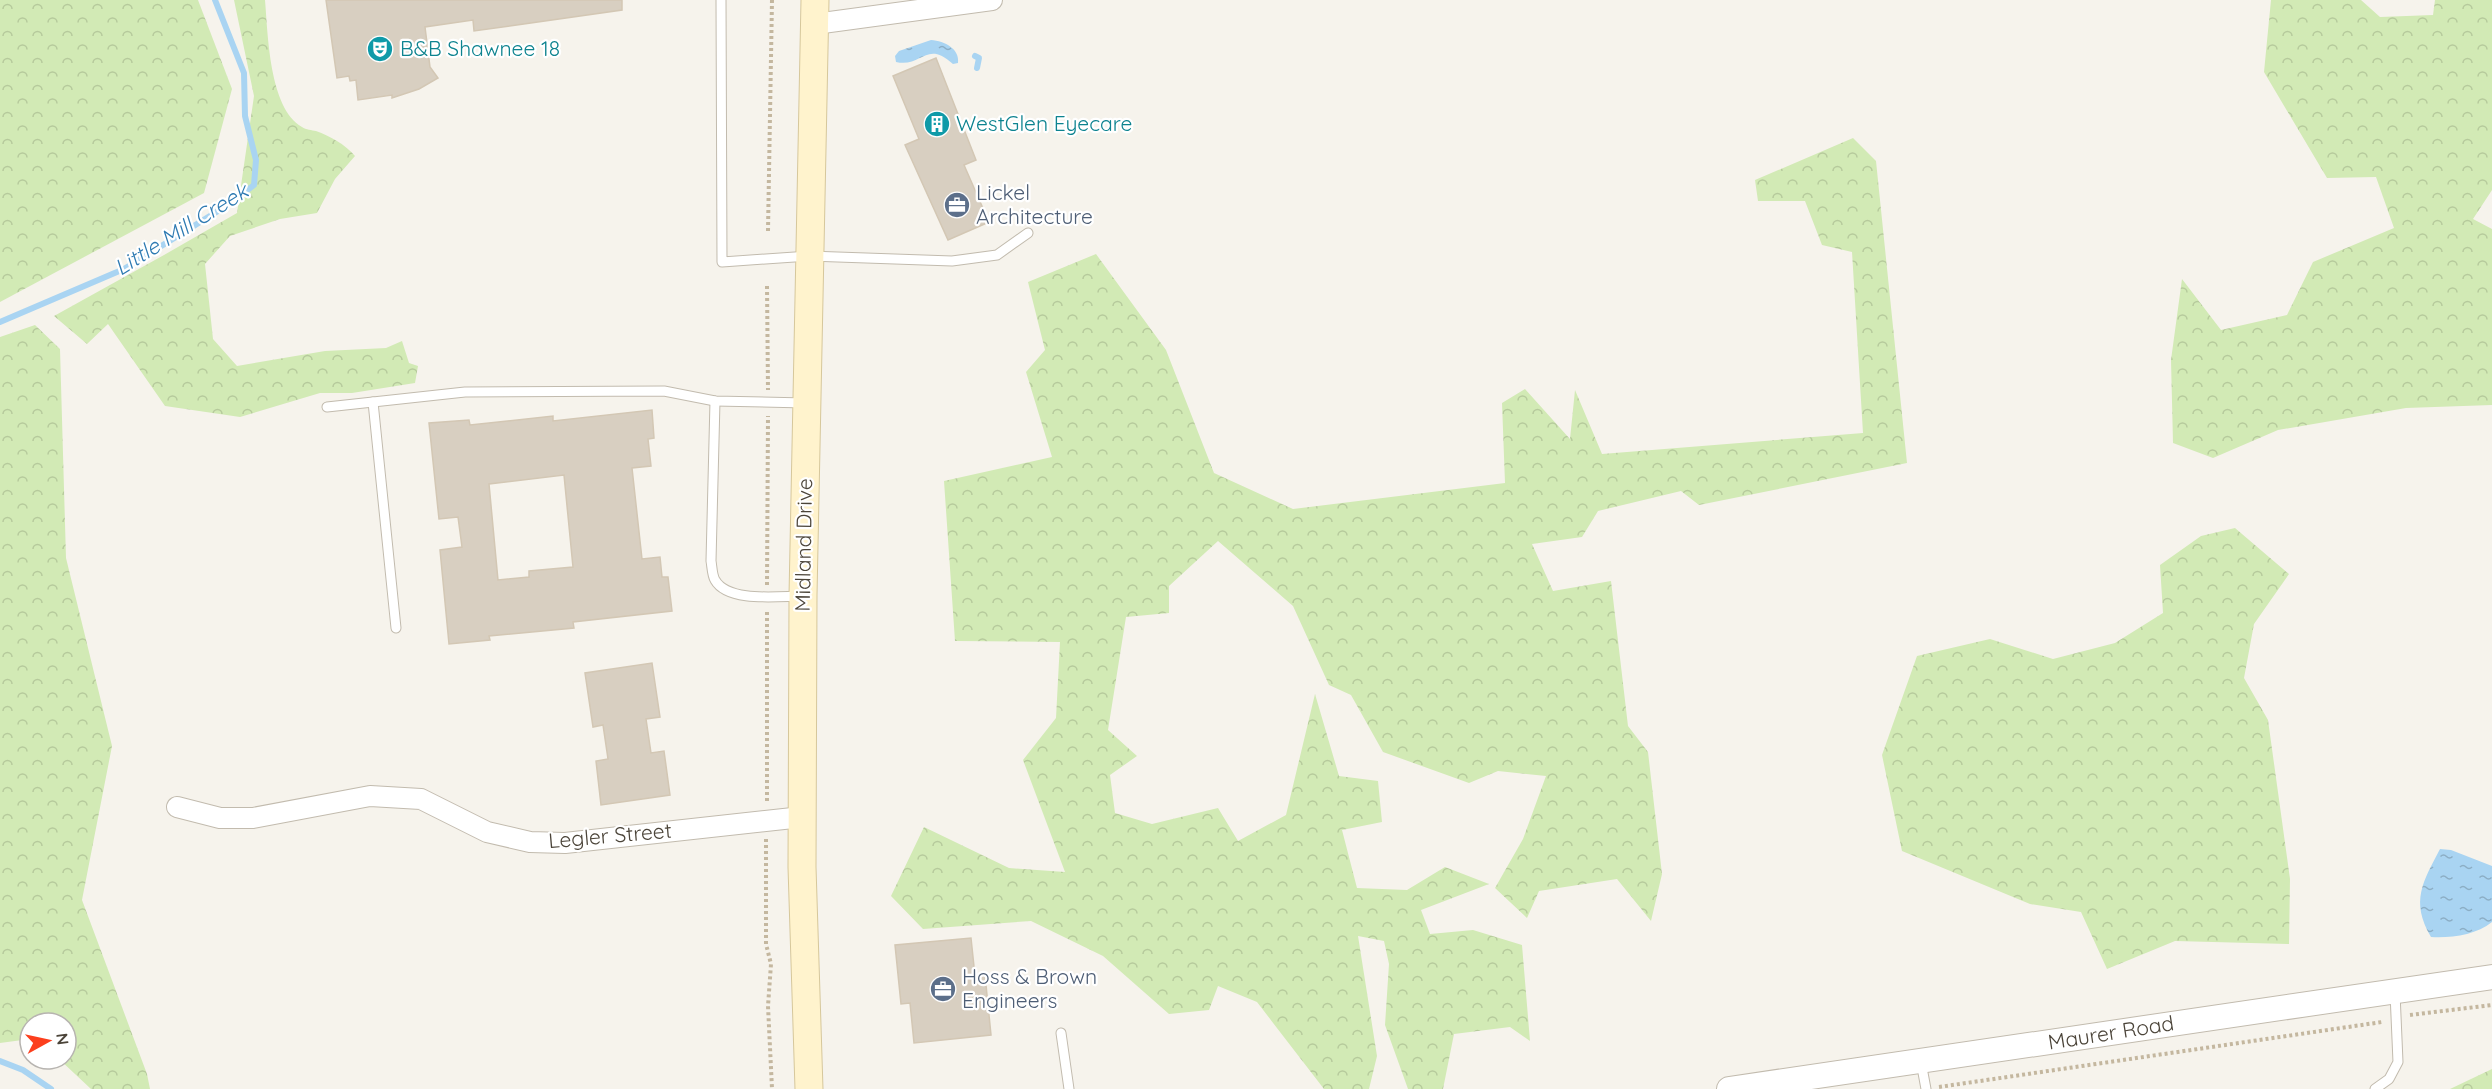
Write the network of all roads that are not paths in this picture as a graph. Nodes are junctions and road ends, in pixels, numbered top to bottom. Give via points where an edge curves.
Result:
1 (720, 0) edge
2 (984, 1) edge
3 (815, 12) edge
4 (1028, 233) dead end
5 (809, 256) junction
6 (373, 402) junction
7 (716, 402) junction
8 (807, 403) junction
9 (327, 407) dead end
10 (803, 596) junction
11 (396, 628) dead end
12 (177, 807) dead end
13 (802, 817) junction
14 (2492, 977) edge
15 (2395, 990) junction
16 (1061, 1033) dead end
17 (1921, 1062) junction
18 (809, 1089) edge
19 (1069, 1089) edge
20 (1729, 1089) edge
21 (1926, 1089) edge
22 (2375, 1089) edge

1 - 5 lane via 722,262
2 - 3 street
3 - 5 main road, Midland Drive
4 - 5 lane via 997,255 974,260
5 - 8 main road, Midland Drive
6 - 7 lane via 465,392 664,391
6 - 9 lane
6 - 11 lane
7 - 8 lane
7 - 10 lane via 711,561 715,580 728,592 749,596
8 - 10 main road, Midland Drive
10 - 13 main road, Midland Drive
12 - 13 street, Legler Street via 220,818 254,818 370,796 421,799 487,832 530,842 565,843
13 - 18 main road, Midland Drive
14 - 15 street, Maurer Road
15 - 17 street, Maurer Road
15 - 22 lane via 2398,1062 2389,1079
16 - 19 lane
17 - 20 street, Maurer Road
17 - 21 lane

